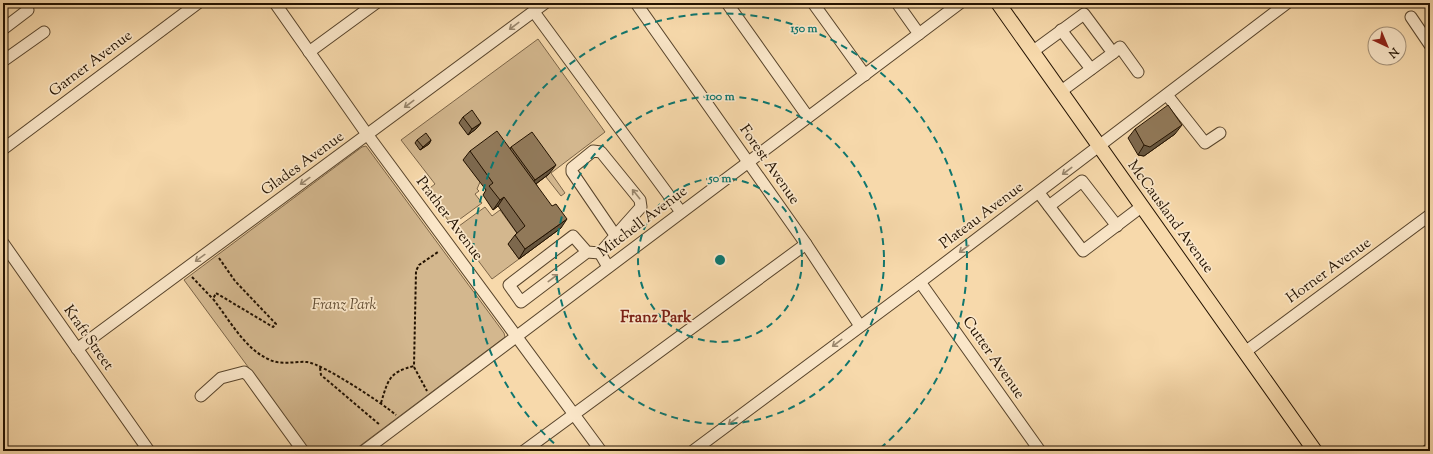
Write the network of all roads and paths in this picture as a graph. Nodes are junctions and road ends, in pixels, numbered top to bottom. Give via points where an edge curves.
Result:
1 (198, 3) edge
2 (275, 3) edge
3 (376, 3) edge
4 (545, 3) edge
5 (636, 3) edge
6 (727, 3) edge
7 (813, 3) edge
8 (897, 3) edge
9 (960, 3) edge
10 (998, 3) edge
11 (1287, 3) edge
12 (28, 10) dead end
13 (534, 12) junction
14 (1411, 17) dead end
15 (3, 29) edge
16 (1061, 30) junction
17 (44, 32) dead end
18 (919, 34) junction
19 (1430, 45) edge
20 (309, 52) junction
21 (1032, 52) junction
22 (1113, 53) junction
23 (3, 62) edge
24 (1091, 69) junction
25 (1138, 72) dead end
26 (865, 75) junction
27 (1060, 92) junction
28 (1167, 95) junction
29 (808, 117) junction
30 (1220, 132) dead end
31 (368, 135) junction
32 (1098, 147) junction
33 (3, 150) edge
34 (748, 161) junction
35 (1039, 193) junction
36 (1049, 206) junction
37 (1141, 207) junction
38 (681, 212) junction
39 (1430, 215) edge
40 (1117, 226) junction
41 (615, 235) junction
42 (3, 243) edge
43 (806, 244) junction
44 (438, 252) dead end
45 (587, 252) junction
46 (600, 253) junction
47 (218, 257) dead end
48 (608, 267) junction
49 (192, 276) dead end
50 (920, 282) junction
51 (213, 299) junction
52 (860, 326) junction
53 (517, 335) junction
54 (77, 349) junction
55 (1245, 352) junction
56 (414, 366) junction
57 (320, 368) junction
58 (427, 392) dead end
59 (201, 396) dead end
60 (381, 403) junction
61 (396, 415) dead end
62 (575, 415) junction
63 (381, 427) dead end
64 (1430, 449) edge
65 (149, 451) edge
66 (303, 451) edge
67 (364, 451) edge
68 (524, 451) edge
69 (601, 451) edge
70 (693, 451) edge
71 (1040, 451) edge
72 (1315, 451) edge
73 (1427, 451) edge

1 - 33 street, Garner Avenue
2 - 20 street, Prather Avenue
3 - 20 street
4 - 13 street, Glades Avenue
5 - 34 street, Forest Avenue
6 - 29 street
7 - 26 street
8 - 18 street
9 - 18 street, Mitchell Avenue
10 - 21 main road, McCausland Avenue
11 - 28 street, Plateau Avenue
12 - 15 street
13 -> 31 street, Glades Avenue
13 - 38 street
14 - 19 street
16 - 21 street
16 - 22 street via 1084,14
16 - 24 street
17 - 23 street
18 - 26 street, Mitchell Avenue
20 - 31 street, Prather Avenue
21 - 27 main road, McCausland Avenue
22 - 24 street
22 - 25 street via 1120,47
24 - 27 street
26 - 29 street, Mitchell Avenue
27 - 32 main road, McCausland Avenue
28 - 30 street via 1206,143
28 - 32 street, Plateau Avenue
29 - 34 street, Mitchell Avenue
31 - 53 street, Prather Avenue
31 -> 54 street, Glades Avenue
32 -> 35 street, Plateau Avenue
32 - 37 main road, McCausland Avenue
34 - 38 street, Mitchell Avenue
34 - 43 street, Forest Avenue
35 - 36 street
35 -> 50 street, Plateau Avenue
36 - 40 street via 1082,181
36 - 40 street via 1083,251
37 - 40 street
37 - 55 main road, McCausland Avenue
38 - 48 street, Mitchell Avenue
39 - 55 street, Horner Avenue
41 -> 41 street via 642,207 640,200 601,152 594,151 572,168 572,172
41 - 46 street
42 - 54 street, Kraft Street
43 - 52 street, Forest Avenue
43 - 62 street
44 - 56 path via 416,270
45 -> 45 street via 573,236 509,285 521,302
45 - 46 street
46 - 48 street
47 - 51 path via 235,281 276,324 273,327 216,293
48 - 53 street, Mitchell Avenue
49 - 51 path
50 - 52 street, Plateau Avenue
50 - 71 street, Cutter Avenue
51 - 57 path via 252,349 268,360 284,364 308,362
52 -> 70 street, Plateau Avenue
53 - 62 street, Prather Avenue
53 - 67 street, Mitchell Avenue
54 - 65 street, Kraft Street
55 - 72 main road, McCausland Avenue
56 - 58 path
56 - 60 path via 399,371 388,380
57 - 60 path
57 - 63 path via 321,375
59 - 66 street via 221,378 244,372
60 - 61 path
62 - 68 street
62 - 69 street, Prather Avenue
64 - 73 street

